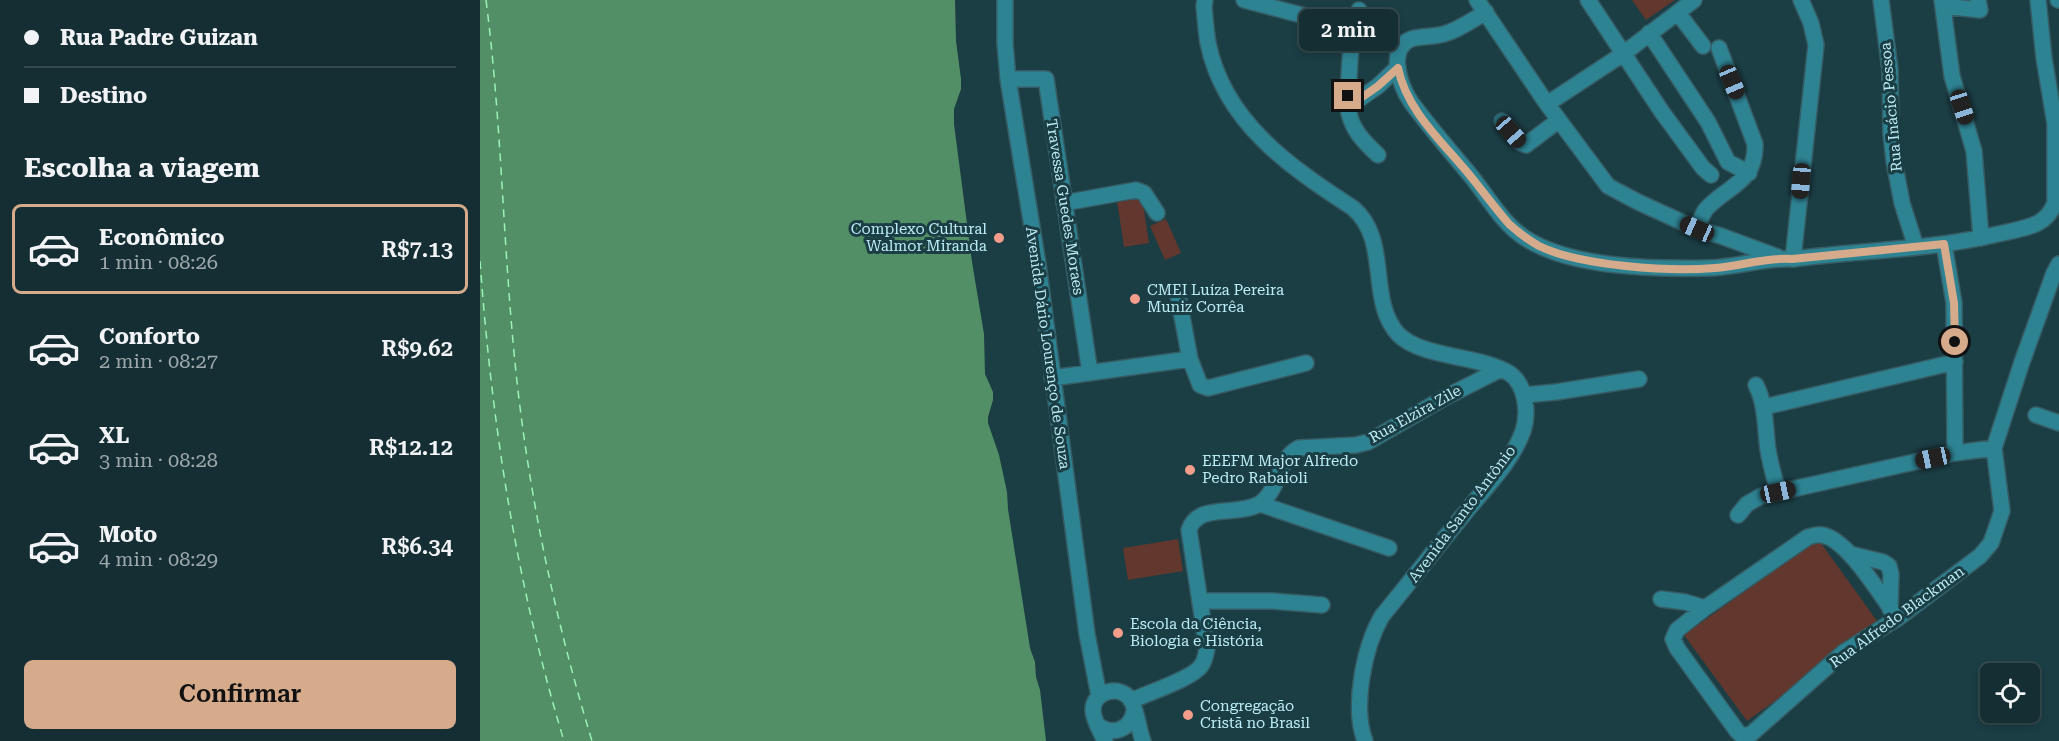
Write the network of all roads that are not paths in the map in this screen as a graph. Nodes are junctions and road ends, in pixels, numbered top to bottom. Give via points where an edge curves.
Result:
1 (1005, 0) edge
2 (1205, 0) edge
3 (1244, 0) edge
4 (1588, 0) edge
5 (1694, 0) edge
6 (1801, 0) edge
7 (1881, 0) edge
8 (2038, 0) edge
9 (1942, 3) edge
10 (1286, 5) edge
11 (1979, 5) edge
12 (1481, 6) edge
13 (1359, 10) dead end
14 (1678, 13) junction
15 (1305, 16) dead end
16 (1649, 33) junction
17 (1703, 46) dead end
18 (1719, 48) dead end
19 (1623, 54) junction
20 (1398, 68) junction
21 (1008, 79) junction
22 (1547, 104) junction
23 (1348, 107) junction
24 (1559, 120) junction
25 (1502, 121) dead end
26 (1378, 155) dead end
27 (1749, 173) junction
28 (1711, 175) dead end
29 (1064, 202) junction
30 (1157, 213) dead end
31 (1697, 229) junction
32 (1981, 238) junction
33 (1944, 244) junction
34 (1916, 247) junction
35 (1786, 259) junction
36 (2059, 264) edge
37 (1178, 295) dead end
38 (1190, 359) junction
39 (1955, 362) junction
40 (1306, 363) dead end
41 (1501, 369) junction
42 (1090, 373) junction
43 (1052, 378) junction
44 (1639, 379) dead end
45 (1756, 386) dead end
46 (1524, 395) junction
47 (1764, 407) junction
48 (2036, 414) dead end
49 (2059, 423) edge
50 (1994, 448) junction
51 (1955, 453) junction
52 (1778, 492) junction
53 (1260, 504) junction
54 (1738, 515) dead end
55 (1389, 548) dead end
56 (1850, 554) junction
57 (1661, 599) dead end
58 (1200, 600) junction
59 (1322, 605) dead end
60 (1706, 608) junction
61 (1894, 613) junction
62 (1100, 696) junction
63 (1132, 706) junction
64 (1097, 724) junction
65 (1105, 741) edge
66 (1143, 741) edge
67 (1365, 741) edge

1 - 21 street, Avenida Dário Lourenço de Souza
2 - 41 street via 1211,52 1237,109 1274,152 1364,220 1374,241 1385,309 1392,326 1409,343
3 - 10 street
4 - 19 street
5 - 14 street
6 - 35 street via 1816,45
7 - 34 street, Rua Inácio Pessoa via 1890,70 1894,161
8 - 32 street via 2055,124 2055,202 2051,213 2040,222
9 - 11 street
9 - 32 street via 1952,76 1974,151
10 - 15 street
12 - 20 street via 1445,34 1406,43 1399,54
12 - 22 street
13 - 23 street via 1349,58
14 - 16 street
14 - 17 street
16 - 19 street
16 - 27 street via 1708,122 1728,162
18 - 27 street via 1755,144
19 - 22 street
19 - 28 street
20 - 23 street
20 - 35 street via 1405,93 1446,148 1509,224 1539,246 1593,262 1677,269
21 - 29 street, Travessa Guedes Moraes via 1046,79
21 - 43 street, Avenida Dário Lourenço de Souza
22 - 24 street
23 - 26 street via 1355,130
24 - 25 street via 1526,145
24 - 31 street via 1608,186
27 - 31 street via 1706,209
29 - 30 street via 1136,190 1144,193
29 - 42 street, Travessa Guedes Moraes
31 - 35 street
32 - 33 street
33 - 34 street
33 - 39 street via 1954,303
34 - 35 street
36 - 50 street
37 - 38 street
38 - 40 street via 1200,385 1205,388
38 - 42 street
39 - 47 street
39 - 51 street
41 - 46 street via 1515,378
41 - 53 street, Rua Elzira Zile via 1368,441 1292,451 1276,484
42 - 43 street
43 - 62 street, Avenida Dário Lourenço de Souza via 1087,634
44 - 46 street
45 - 47 street
46 - 67 street, Avenida Santo Antônio via 1523,430 1505,463 1376,627 1359,706
47 - 52 street via 1768,452
48 - 49 street
50 - 51 street
50 - 61 street, Rua Alfredo Blackman via 2002,510 1991,543 1980,556
51 - 52 street
52 - 54 street via 1754,499
53 - 55 street
53 - 58 street via 1204,514 1192,521 1189,530
56 - 60 street via 1834,540 1821,535 1808,537
56 - 61 street
56 - 61 street, Rua Alfredo Blackman via 1889,566
57 - 60 street
58 - 59 street
58 - 63 street via 1207,648 1201,667
60 - 61 street, Rua Alfredo Blackman via 1677,630 1673,639 1737,731 1745,736 1754,733
62 - 63 street via 1116,691 1125,694
62 - 64 street via 1093,710
63 - 64 street via 1130,723 1120,730 1108,731
63 - 66 street
64 - 65 street

